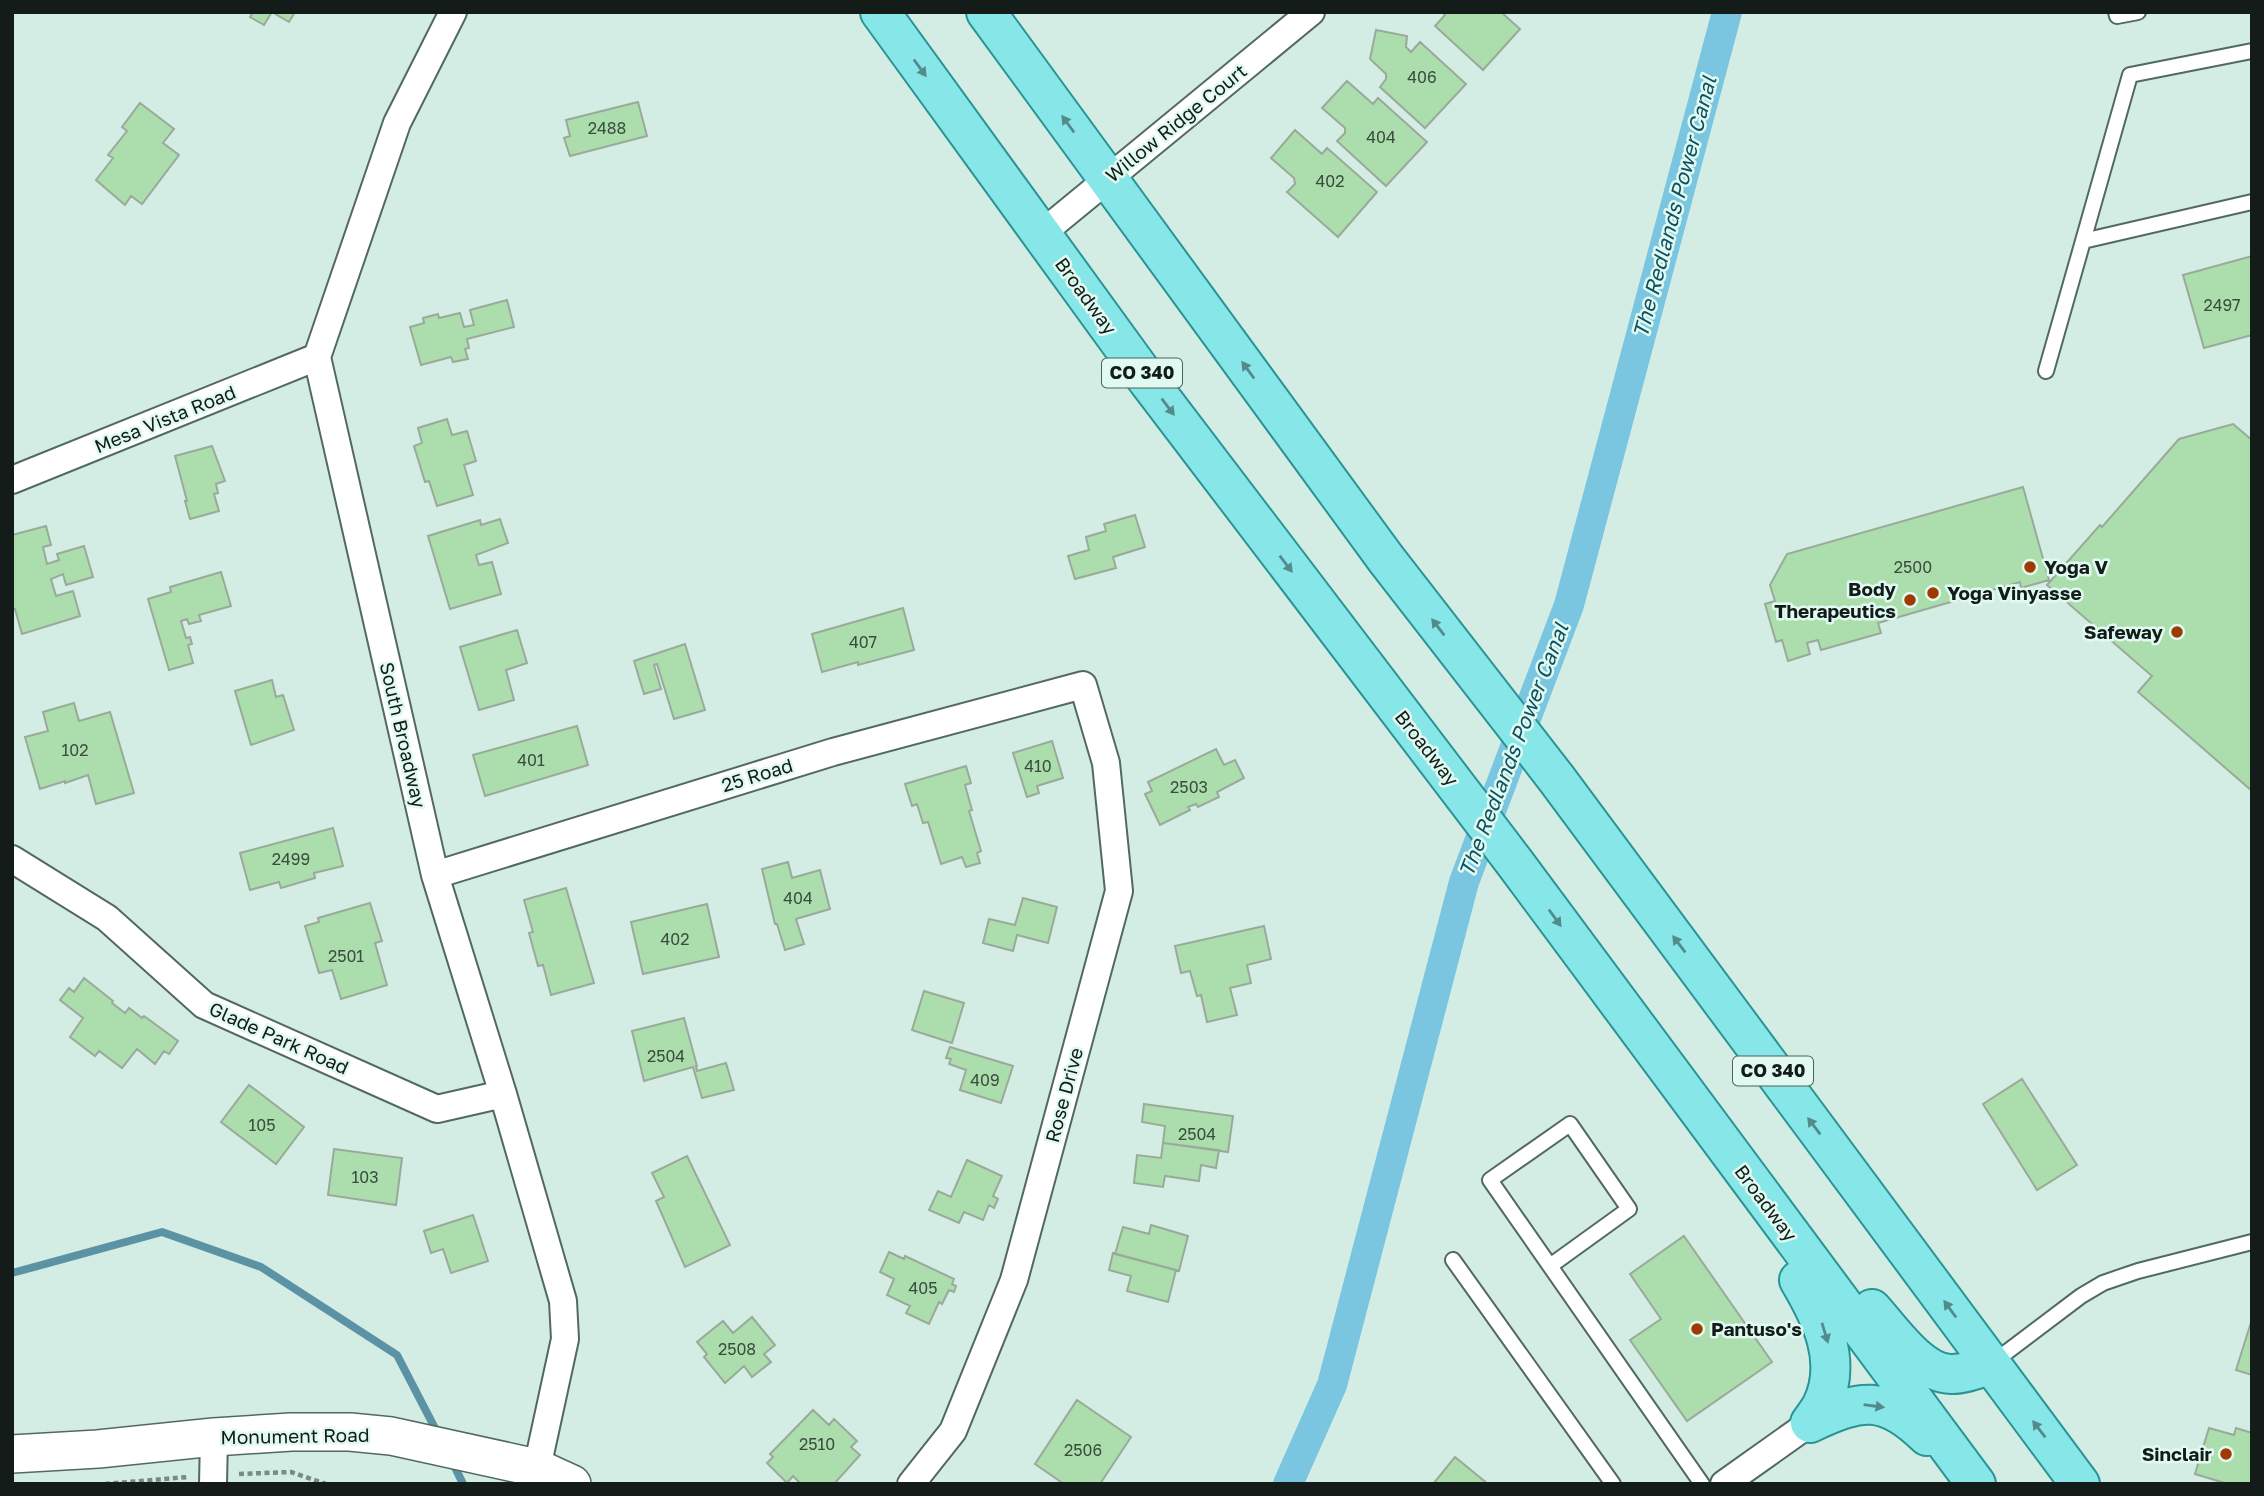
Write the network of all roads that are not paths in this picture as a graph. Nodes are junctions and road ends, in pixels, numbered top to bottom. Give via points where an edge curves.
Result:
1 (453, 12) edge
2 (880, 12) edge
3 (986, 12) edge
4 (1311, 12) edge
5 (2116, 12) edge
6 (2138, 12) edge
7 (2252, 51) edge
8 (1108, 179) junction
9 (2252, 202) edge
10 (1041, 234) junction
11 (2083, 241) junction
12 (317, 357) junction
13 (2046, 371) dead end
14 (12, 480) edge
15 (1083, 685) joint
16 (12, 859) edge
17 (435, 875) junction
18 (503, 1094) junction
19 (1708, 1124) junction
20 (2252, 1242) edge
21 (1453, 1260) dead end
22 (1550, 1266) junction
23 (1990, 1364) junction
24 (1810, 1423) junction
25 (214, 1437) junction
26 (12, 1454) edge
27 (537, 1468) junction
28 (213, 1484) edge
29 (572, 1484) edge
30 (911, 1484) edge
31 (1613, 1484) edge
32 (1702, 1484) edge
33 (1724, 1484) edge
34 (1974, 1484) edge
35 (2080, 1484) edge

1 - 12 street via 397,123
2 -> 10 main road, Broadway / CO 340
8 -> 3 main road, CO 340
4 - 8 street, Willow Ridge Court
5 - 6 lane via 2117,16
7 - 11 lane via 2130,75
8 - 10 street, Willow Ridge Court
23 -> 8 main road, CO 340 via 1556,778 1378,548
9 - 11 lane
10 -> 19 main road, Broadway / CO 340
11 - 13 lane
12 - 14 street, Mesa Vista Road
12 - 17 street, South Broadway
15 - 17 street, 25 Road via 833,752
15 - 30 street, Rose Drive via 1106,763 1119,891 1014,1280 953,1431
16 - 18 street, Glade Park Road via 107,918 204,1005 437,1109
17 - 18 street, South Broadway
18 - 27 street, South Broadway via 563,1301 565,1339
19 - 23 main road via 1922,1363 1938,1373 1953,1375
19 -> 24 main road via 1826,1331 1827,1388
19 - 34 main road, Broadway / CO 340
20 - 23 lane via 2103,1283
21 - 31 lane
22 - 22 lane via 1490,1180 1570,1124 1629,1209
22 - 32 lane
35 -> 23 main road, CO 340
24 - 33 street
24 -> 34 main road via 1858,1404 1877,1404 1899,1412
25 - 26 main road, Monument Road
25 - 27 main road, Monument Road via 350,1432 391,1436
25 - 28 street
27 - 29 main road, Monument Road

